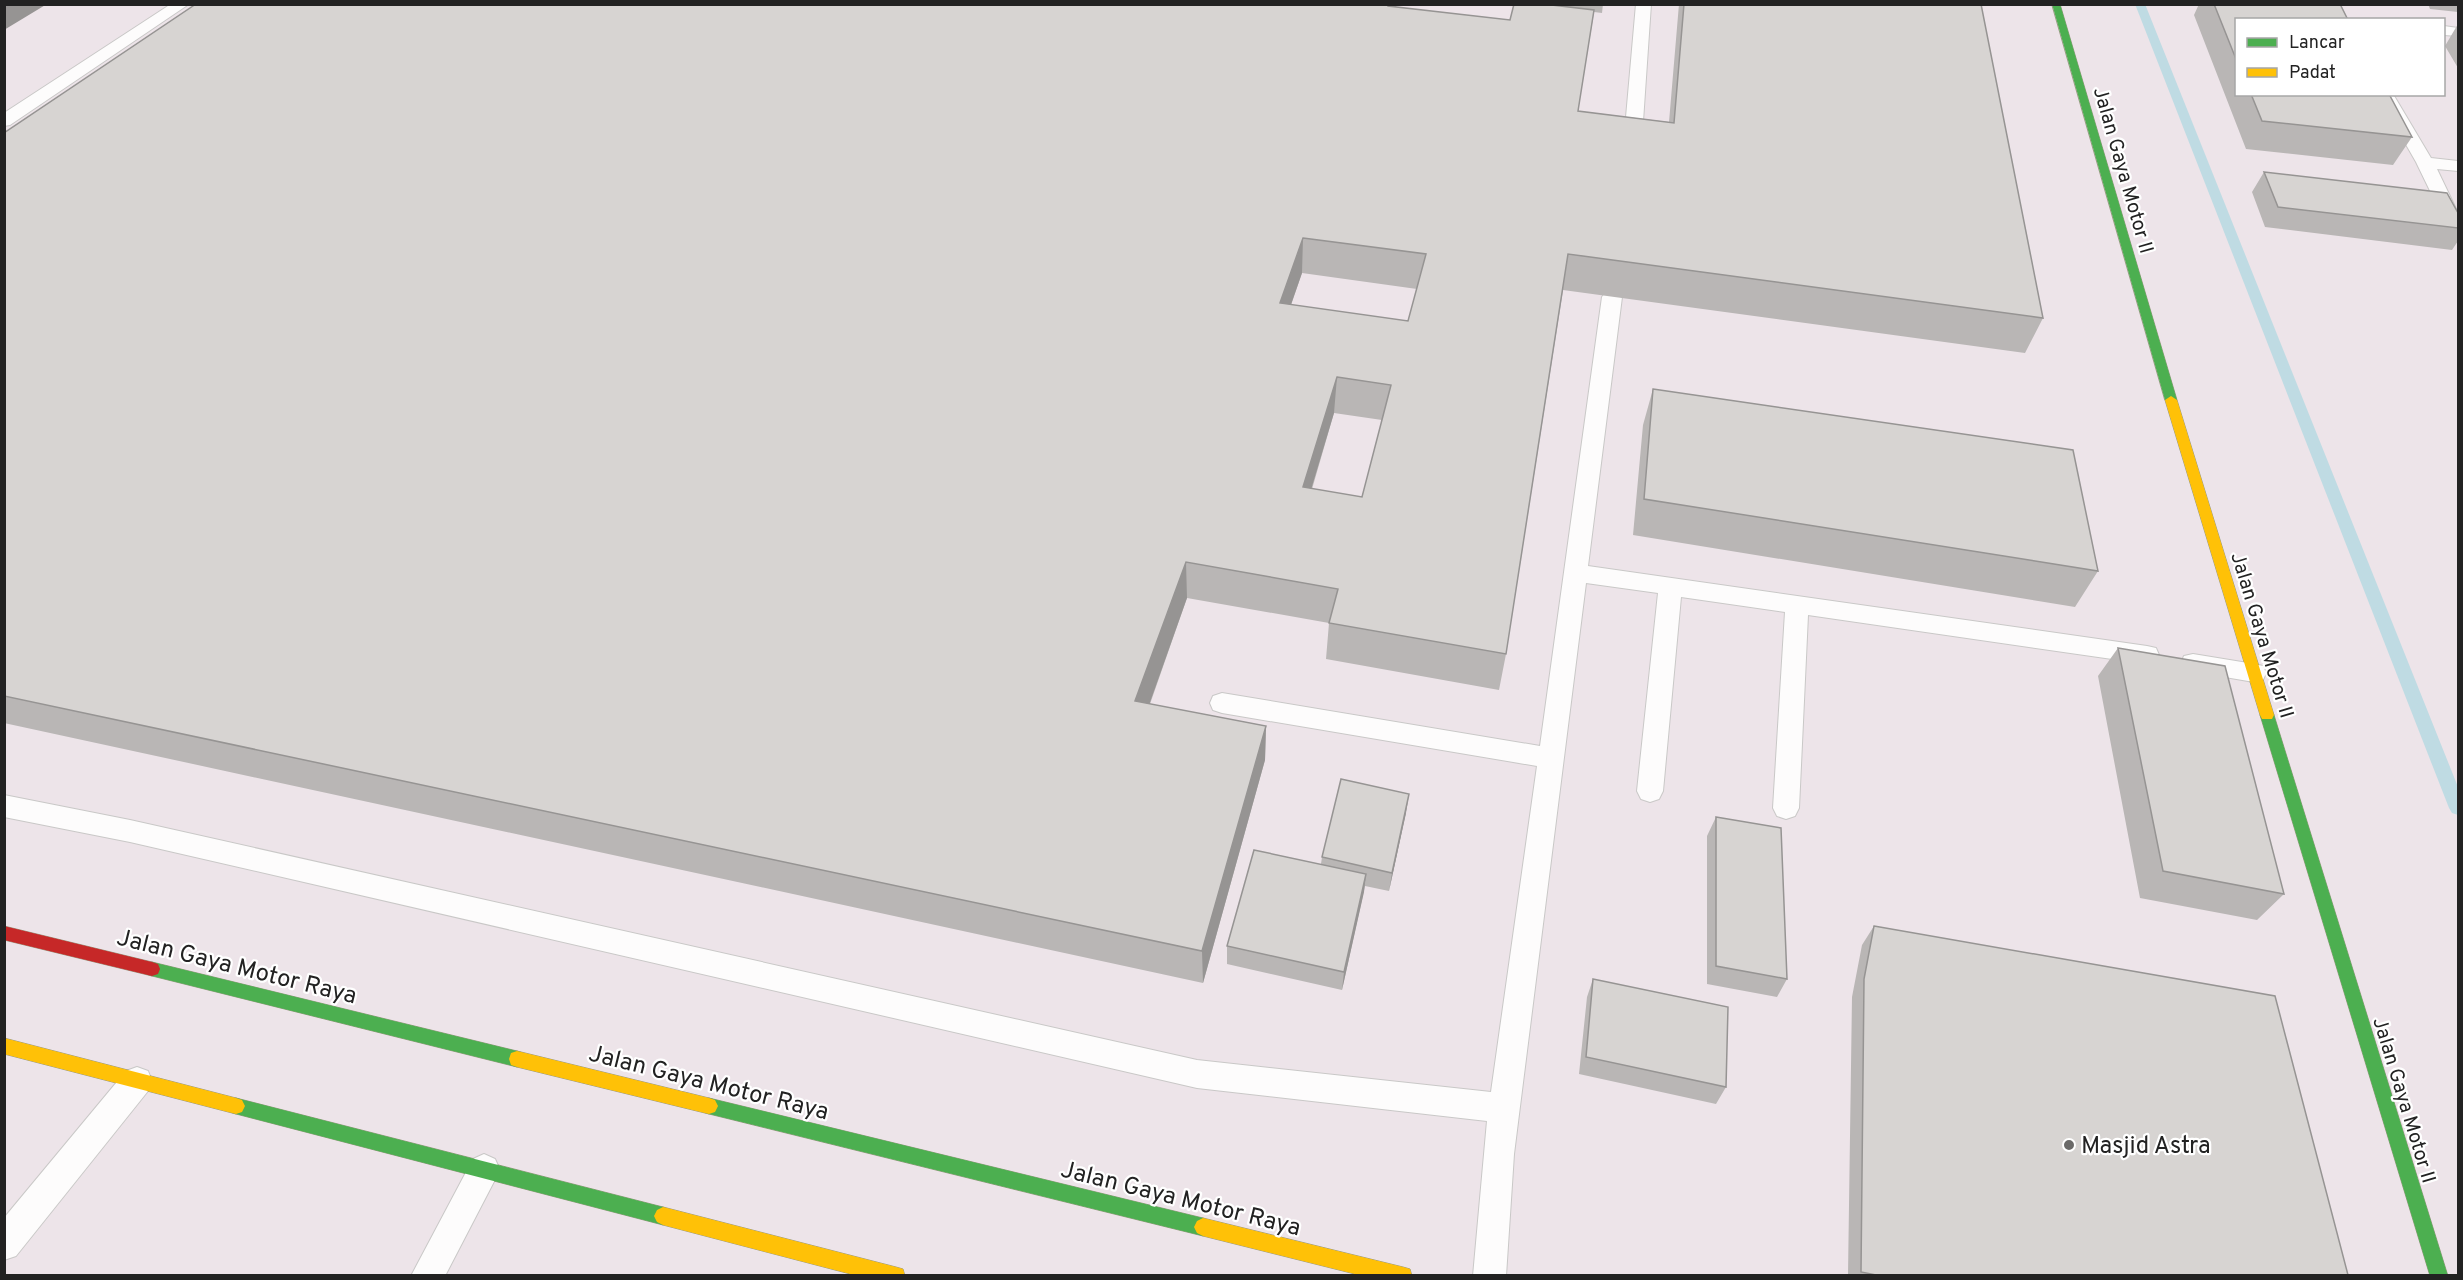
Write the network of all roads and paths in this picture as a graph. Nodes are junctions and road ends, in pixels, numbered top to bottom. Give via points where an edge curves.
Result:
1 (182, 4) edge
2 (1644, 4) edge
3 (2056, 4) edge
4 (2386, 96) edge
5 (4, 120) edge
6 (1632, 153) edge
7 (2425, 162) junction
8 (2458, 166) edge
9 (2458, 230) edge
10 (1612, 297) edge
11 (1576, 573) junction
12 (1670, 587) junction
13 (1797, 605) junction
14 (2254, 673) junction
15 (1222, 704) dead end
16 (1551, 758) junction
17 (1650, 791) dead end
18 (4, 806) edge
19 (1786, 808) dead end
20 (4, 933) edge
21 (4, 1046) edge
22 (137, 1081) junction
23 (1505, 1108) junction
24 (484, 1170) junction
25 (4, 1244) edge
26 (427, 1275) edge
27 (896, 1275) edge
28 (1403, 1275) edge
29 (1489, 1275) edge
30 (2439, 1275) edge

1 - 5 lane
2 - 6 lane
3 - 14 street, Jalan Gaya Motor II
4 - 7 lane
7 - 8 lane
7 - 9 lane
10 - 11 lane
11 - 12 lane
11 - 16 lane
12 - 13 lane
12 - 17 lane
13 - 14 lane via 2121,650
13 - 19 lane
14 - 30 street, Jalan Gaya Motor II
15 - 16 lane
16 - 23 lane
18 - 23 lane via 141,833 1197,1074
20 - 28 street, Jalan Gaya Motor Raya
21 - 22 street
22 - 24 street
22 - 25 lane
23 - 29 lane
24 - 26 lane
24 - 27 street

